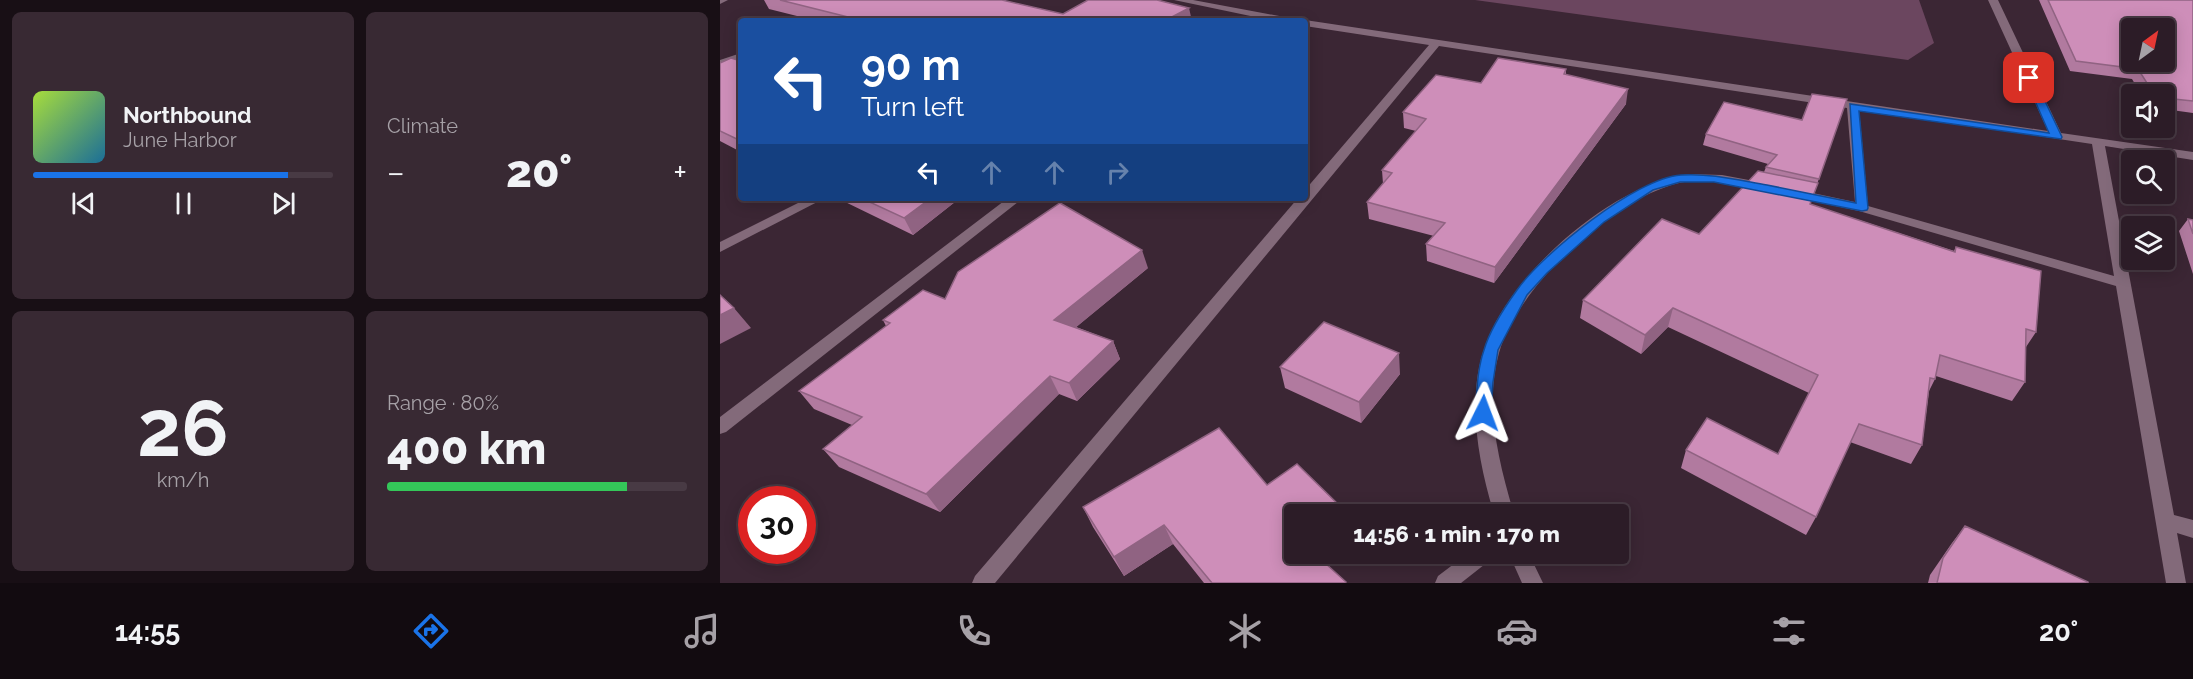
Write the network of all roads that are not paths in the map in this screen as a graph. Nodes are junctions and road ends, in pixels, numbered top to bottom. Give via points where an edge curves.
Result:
1 (1179, 0) edge
2 (1993, 0) edge
3 (1255, 18) edge
4 (1308, 23) edge
5 (1435, 44) junction
6 (738, 57) edge
7 (720, 64) edge
8 (1853, 107) junction
9 (2057, 137) junction
10 (2098, 143) junction
11 (2193, 156) edge
12 (1308, 195) edge
13 (813, 201) edge
14 (1012, 201) edge
15 (1303, 201) edge
16 (1862, 208) junction
17 (720, 248) edge
18 (2121, 283) junction
19 (720, 427) edge
20 (1501, 504) edge
21 (2166, 521) junction
22 (2193, 529) edge
23 (1469, 564) edge
24 (1524, 564) edge
25 (982, 583) edge
26 (1445, 583) edge
27 (1533, 583) edge
28 (2176, 583) edge

1 - 3 street
2 - 9 street
4 - 5 street
5 - 8 street
5 - 12 street
6 - 7 street
8 - 9 street
8 - 16 street
9 - 10 street
10 - 11 street
10 - 18 street
13 - 17 street
14 - 19 street
15 - 25 street
16 - 18 street
16 - 20 street via 1714,178 1679,178 1649,188 1600,219 1522,292 1491,350 1483,413
18 - 21 street
21 - 22 street
21 - 28 street
23 - 26 street
24 - 27 street

